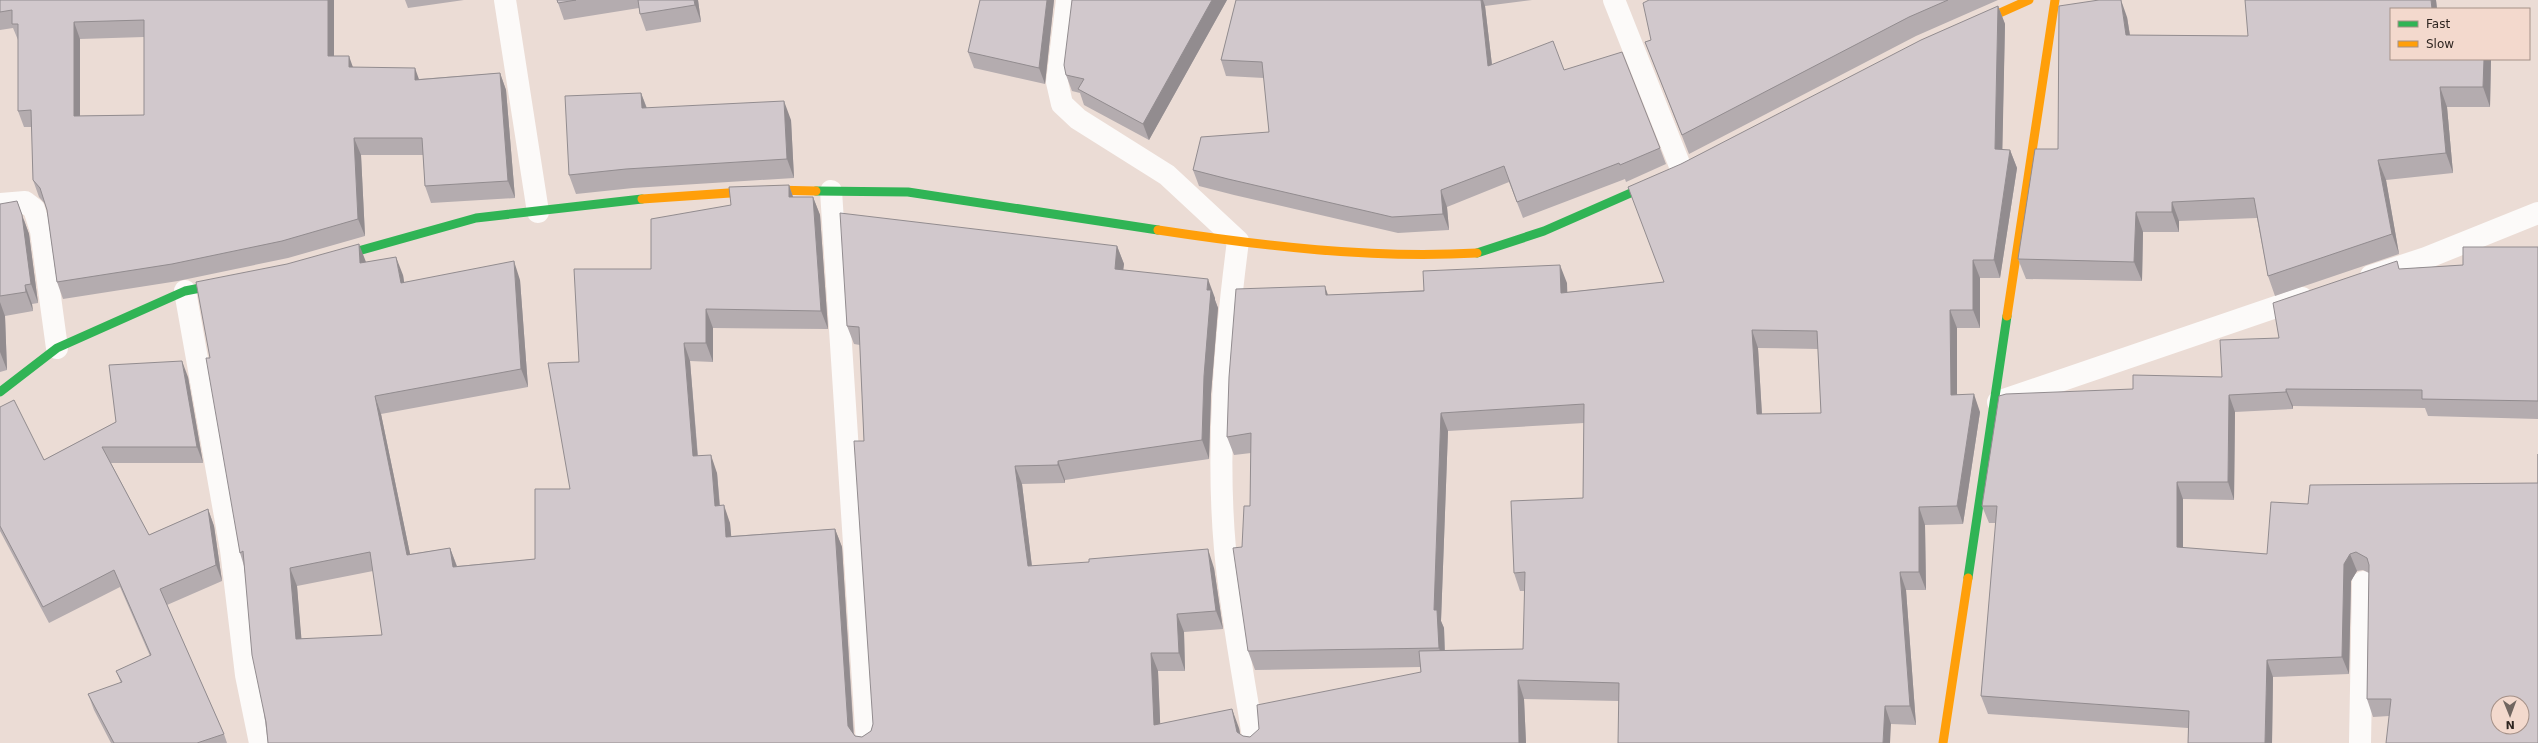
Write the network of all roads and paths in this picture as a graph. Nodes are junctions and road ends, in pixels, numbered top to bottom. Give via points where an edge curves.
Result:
1 (505, 0) edge
2 (1067, 0) edge
3 (1614, 0) edge
4 (2029, 0) edge
5 (2055, 0) edge
6 (1965, 28) edge
7 (1678, 172) joint
8 (831, 191) junction
9 (0, 204) edge
10 (538, 212) junction
11 (2538, 213) edge
12 (1238, 241) junction
13 (327, 260) edge
14 (238, 281) edge
15 (2352, 282) edge
16 (185, 291) junction
17 (2323, 292) edge
18 (57, 348) junction
19 (0, 392) edge
20 (1994, 404) junction
21 (2363, 582) dead end
22 (260, 743) edge
23 (867, 743) edge
24 (1254, 743) edge
25 (1943, 743) edge
26 (2360, 743) edge

1 - 10 street
2 - 12 street via 1057,82 1062,104 1078,119 1167,175
3 - 7 street
4 - 6 street
5 - 20 street
7 - 12 street via 1544,231 1481,253 1423,256
8 - 10 street via 773,190 634,200
8 - 12 street via 908,192
8 - 23 street
9 - 18 street via 25,202 34,209 41,231
10 - 13 street via 476,218
11 - 15 street via 2426,258
12 - 24 street via 1228,319 1222,469 1225,548
14 - 16 street
16 - 18 street
16 - 22 street via 231,550 246,676
17 - 20 street
18 - 19 street
20 - 25 street
21 - 26 street

